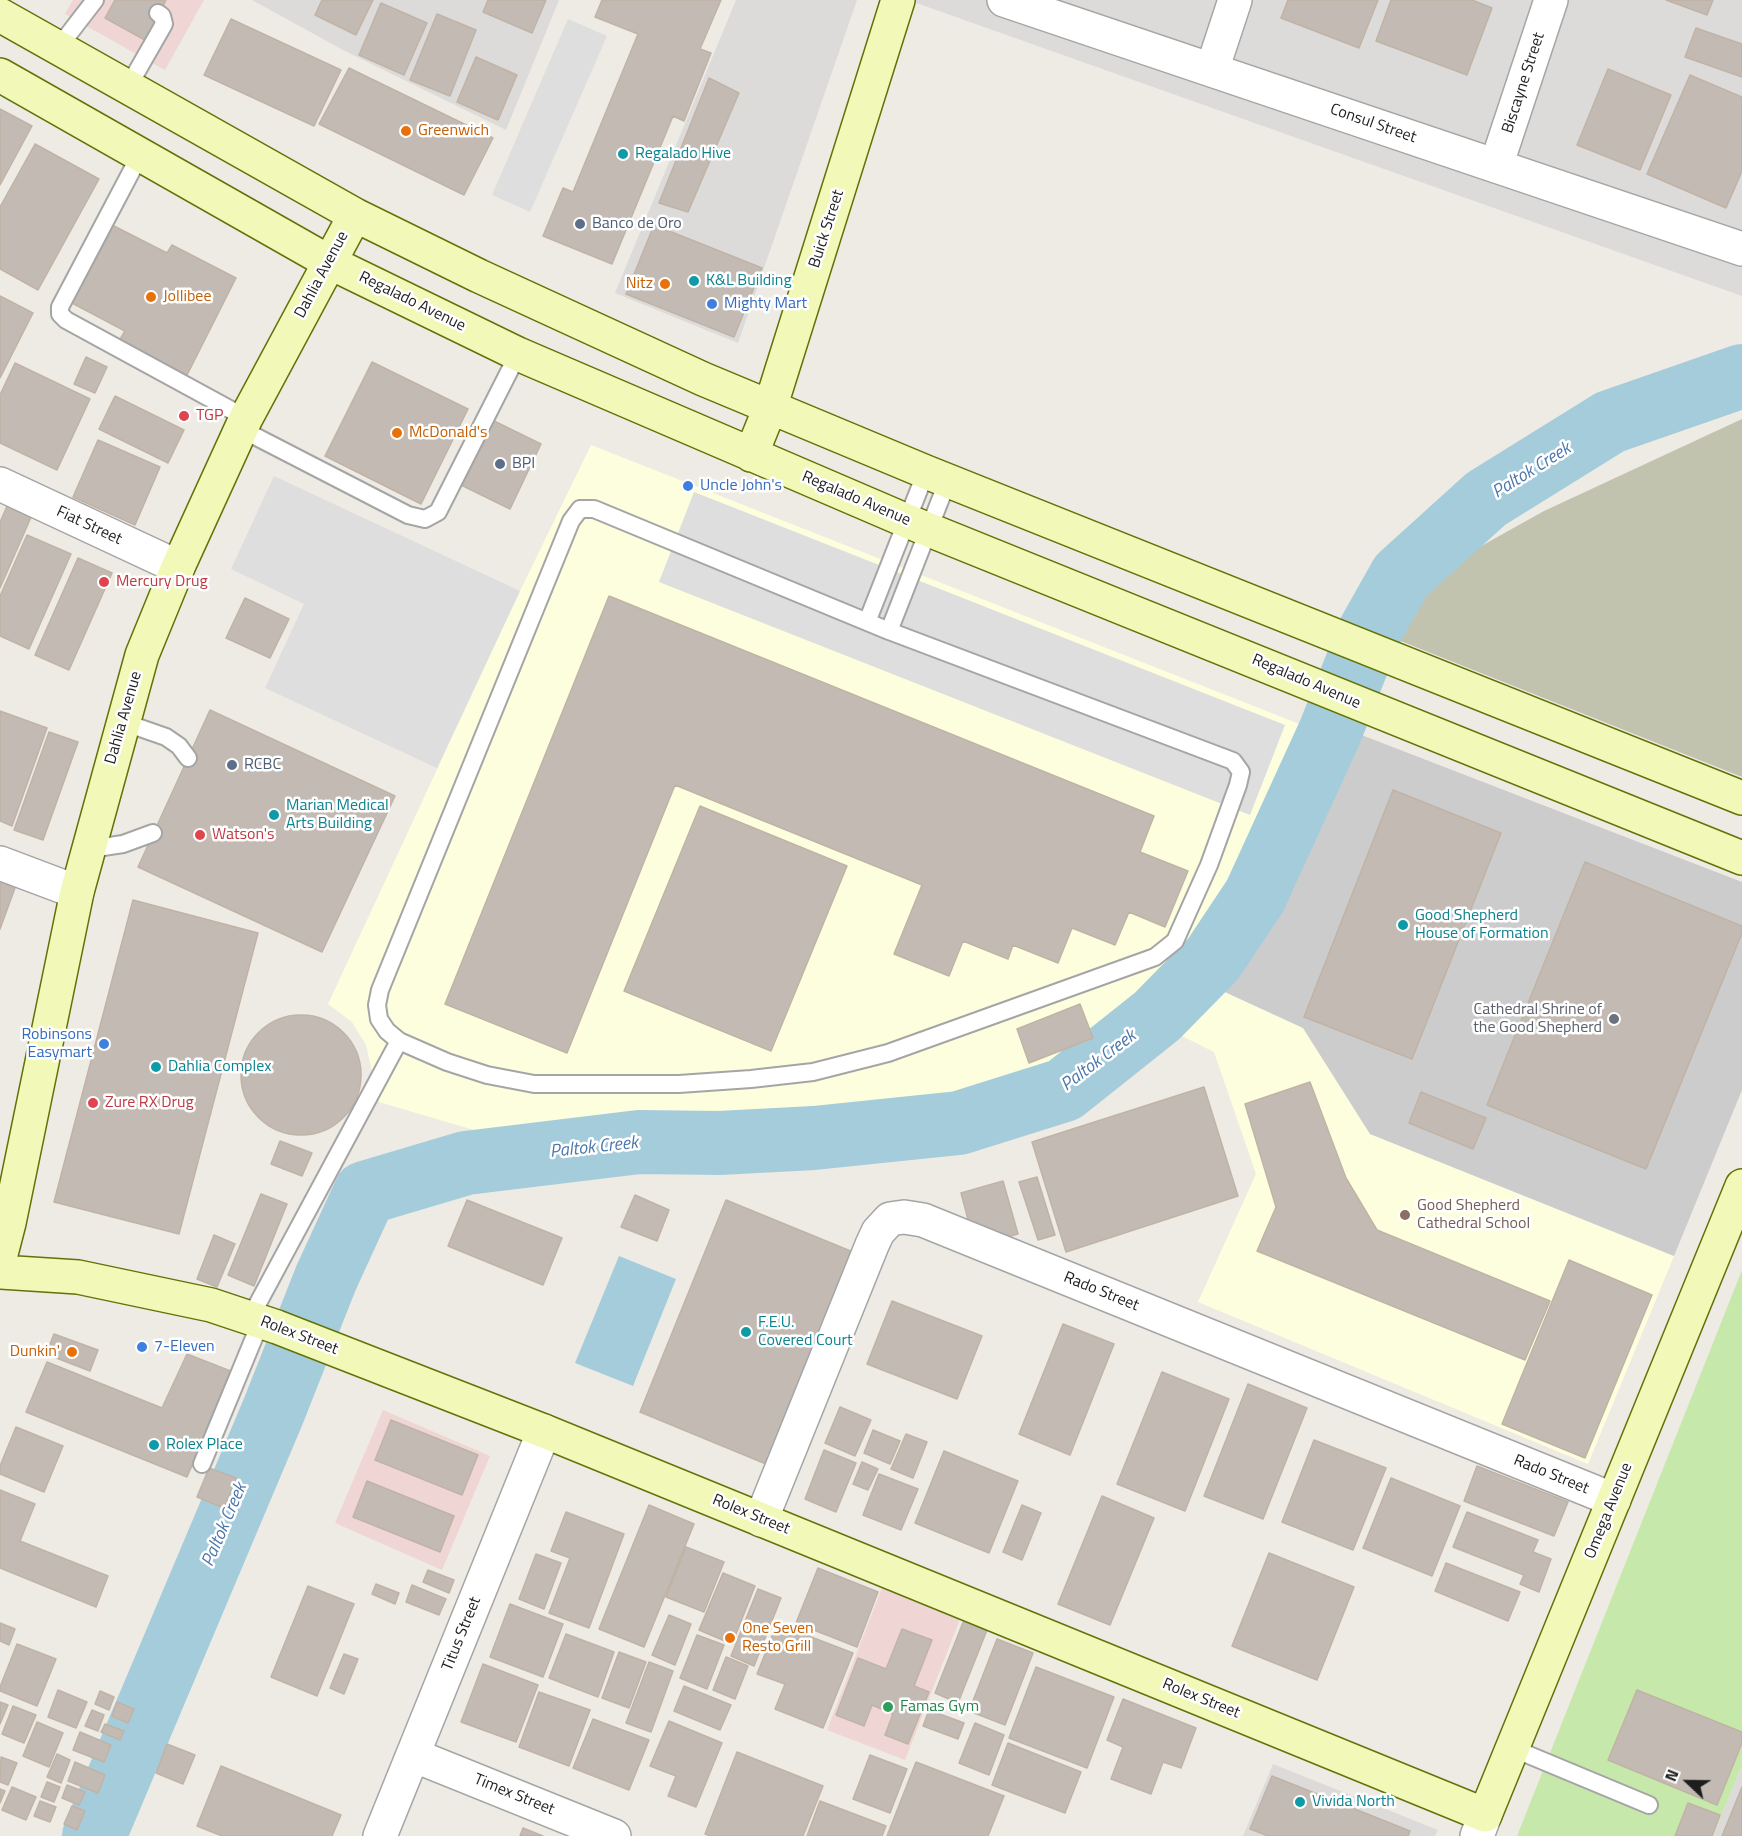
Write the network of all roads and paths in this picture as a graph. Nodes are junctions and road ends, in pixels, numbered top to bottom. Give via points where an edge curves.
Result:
1 (95, 0) edge
2 (898, 0) edge
3 (1004, 0) edge
4 (1235, 0) edge
5 (1551, 0) edge
6 (158, 13) dead end
7 (0, 15) edge
8 (58, 48) junction
9 (1212, 70) junction
10 (0, 75) edge
11 (128, 87) junction
12 (140, 155) junction
13 (1496, 166) junction
14 (354, 215) junction
15 (1742, 249) edge
16 (329, 262) junction
17 (519, 354) junction
18 (770, 408) junction
19 (244, 424) junction
20 (751, 455) junction
21 (937, 476) junction
22 (0, 484) edge
23 (918, 525) junction
24 (178, 567) junction
25 (867, 622) junction
26 (890, 631) junction
27 (123, 722) junction
28 (188, 758) dead end
29 (1742, 798) edge
30 (153, 833) dead end
31 (90, 849) junction
32 (1742, 858) edge
33 (0, 863) edge
34 (77, 892) junction
35 (399, 1041) junction
36 (1742, 1186) edge
37 (0, 1258) edge
38 (0, 1272) edge
39 (263, 1322) junction
40 (544, 1431) junction
41 (202, 1464) dead end
42 (1614, 1500) junction
43 (761, 1520) junction
44 (1512, 1748) junction
45 (413, 1755) junction
46 (1649, 1805) dead end
47 (1481, 1826) edge
48 (380, 1836) edge
49 (614, 1836) edge

1 - 8 lane
2 - 18 street, Buick Street
3 - 9 street, Consul Street
4 - 9 street
5 - 13 street, Biscayne Street
6 - 11 lane via 164,24
7 - 8 street
8 - 11 street
9 - 13 street, Consul Street
10 - 12 street, Regalado Avenue
11 - 14 street
12 - 16 street, Regalado Avenue
12 - 19 lane via 60,307 60,314
13 - 15 street, Consul Street
14 - 16 street, Dahlia Avenue
14 - 18 street
16 - 17 street, Regalado Avenue
16 - 19 street, Dahlia Avenue
17 - 19 lane via 438,512 425,519 408,515
17 - 20 street, Regalado Avenue
18 - 20 street, Buick Street
18 - 21 street
19 - 24 street, Dahlia Avenue
20 - 23 street, Regalado Avenue
21 - 23 lane
21 - 23 lane
21 - 29 street
22 - 24 street, Fiat Street
23 - 25 lane
23 - 26 lane
23 - 32 street, Regalado Avenue
24 - 27 street, Dahlia Avenue via 142,655
25 - 26 lane
25 - 35 lane via 594,509 580,509 571,521 380,990 379,1019
26 - 35 lane via 1233,761 1240,772 1238,784 1209,865 1175,941 1155,957 1133,965 888,1053 813,1072 679,1084 534,1084 487,1076
27 - 28 lane via 166,737
27 - 31 street, Dahlia Avenue
30 - 31 lane via 123,844
31 - 34 street, Dahlia Avenue
33 - 34 street
34 - 37 street, Dahlia Avenue
35 - 39 lane
36 - 42 street, Omega Avenue
38 - 39 street, Rolex Street via 78,1277 211,1305
39 - 40 street, Rolex Street
39 - 41 lane
40 - 43 street, Rolex Street
40 - 45 street, Titus Street
42 - 43 street, Rado Street via 923,1220 904,1216 890,1219 878,1232
42 - 44 street, Omega Avenue
43 - 47 street, Rolex Street
44 - 46 lane
44 - 47 street, Omega Avenue
45 - 48 street, Titus Street
45 - 49 street, Timex Street

